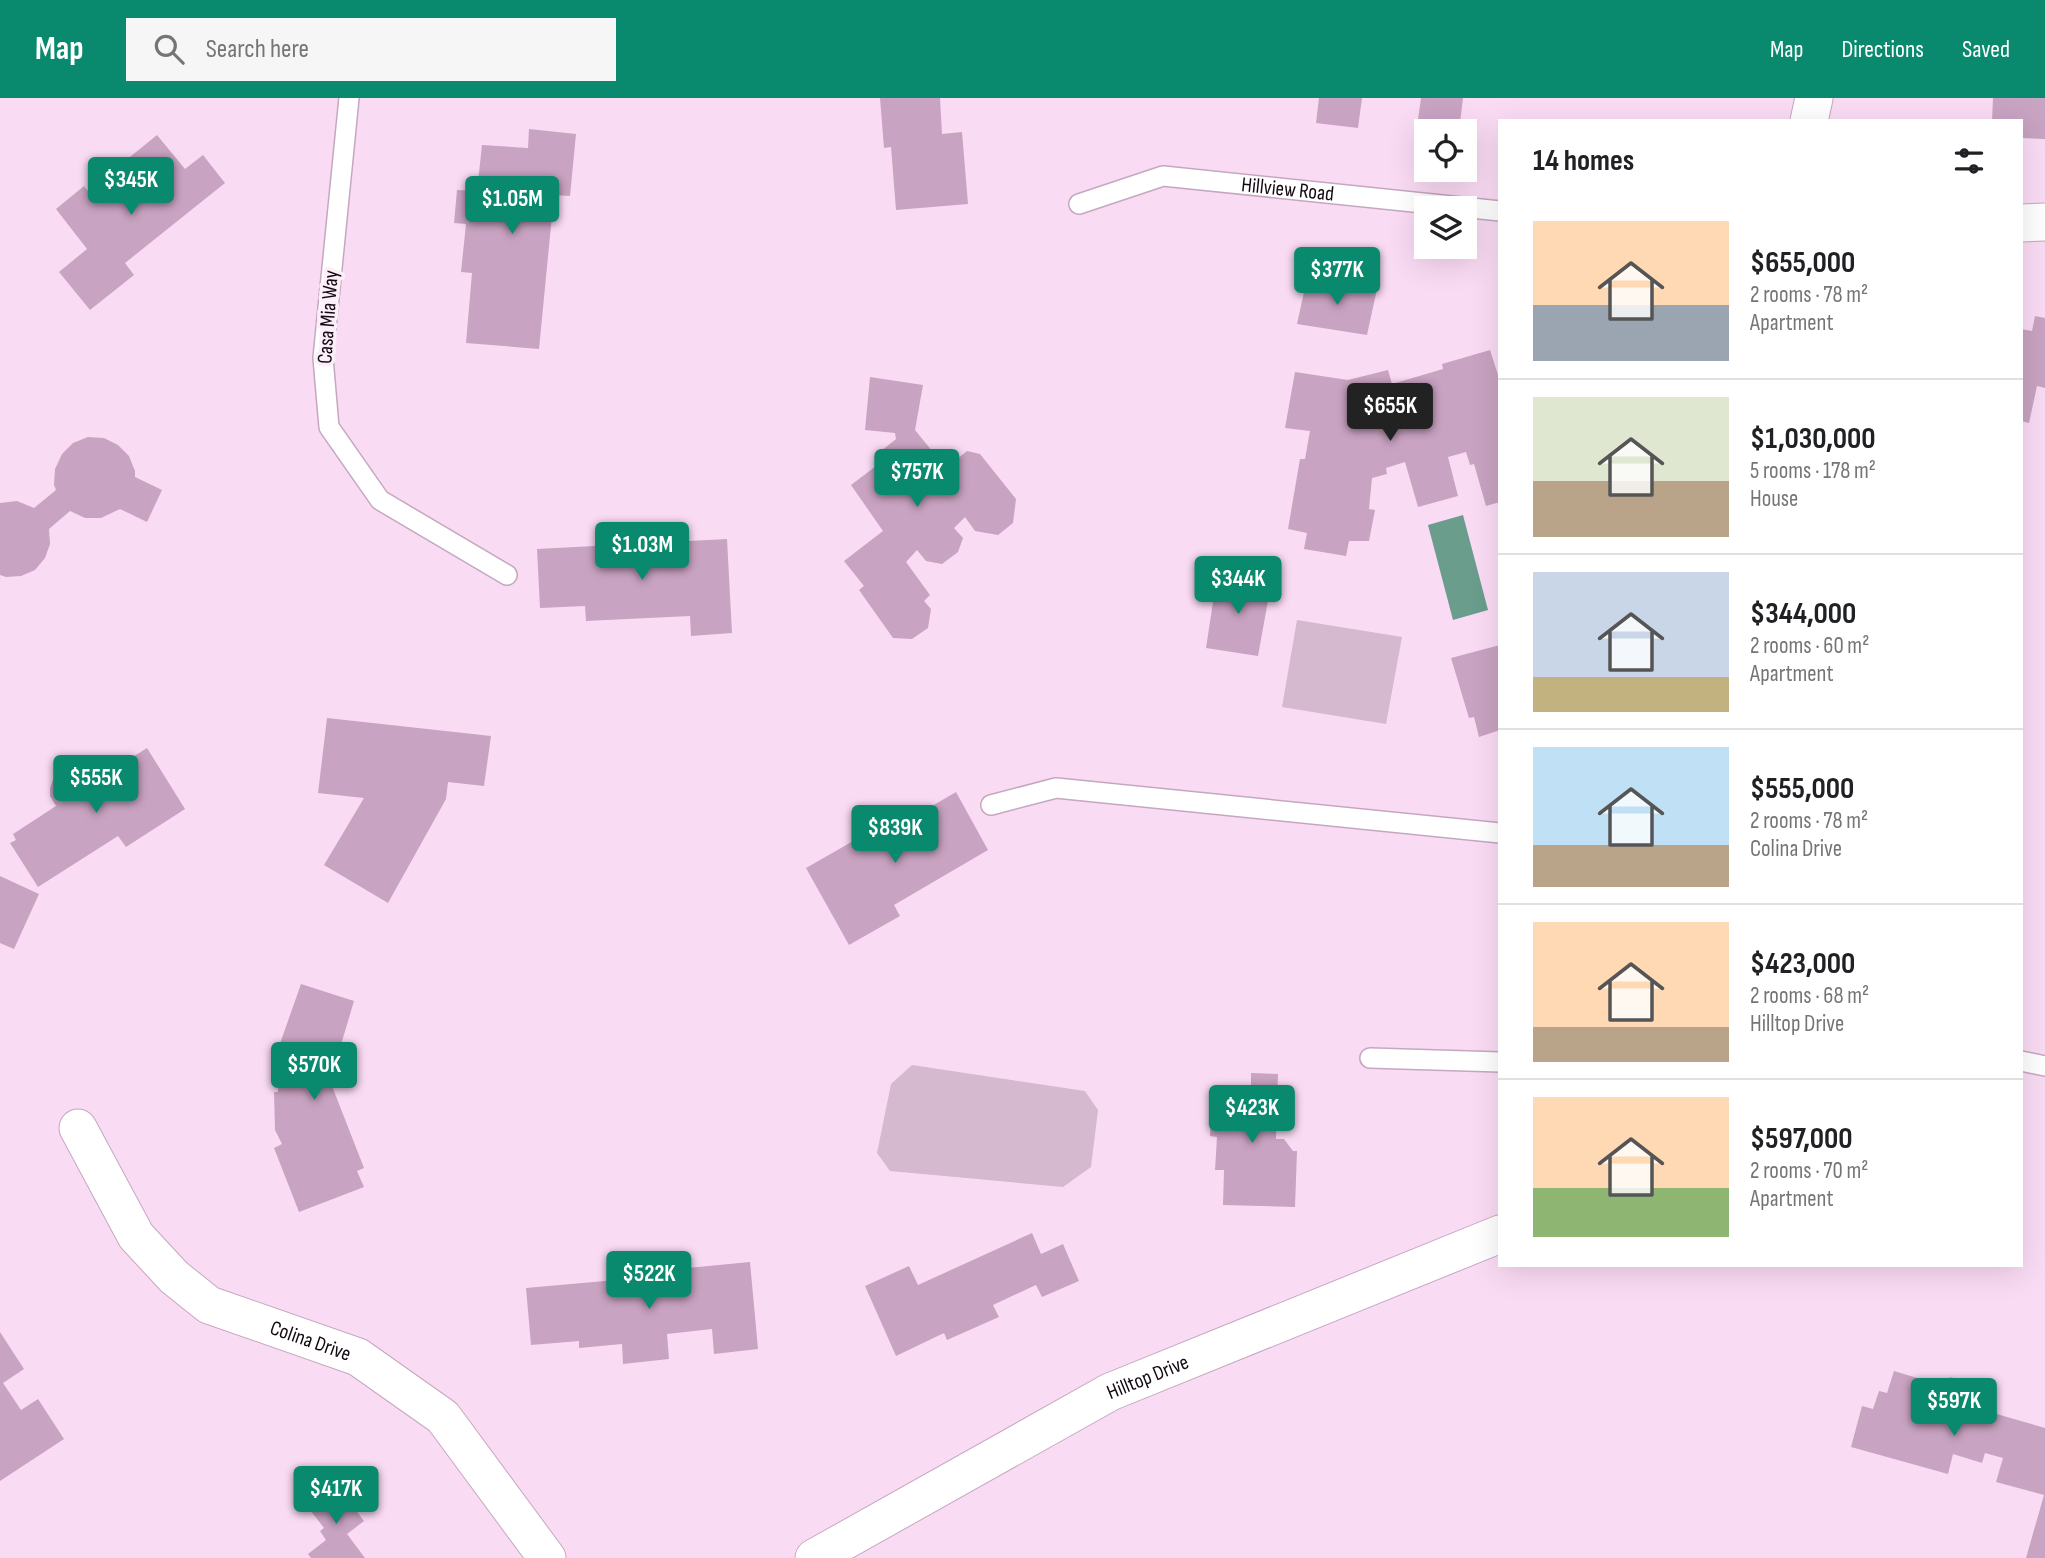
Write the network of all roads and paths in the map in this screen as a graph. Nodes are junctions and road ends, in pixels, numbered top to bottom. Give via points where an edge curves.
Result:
1 (348, 98) edge
2 (1814, 98) edge
3 (1809, 119) edge
4 (1079, 204) dead end
5 (1498, 211) edge
6 (2045, 222) edge
7 (2023, 223) edge
8 (507, 575) dead end
9 (991, 805) dead end
10 (1498, 833) edge
11 (1370, 1058) dead end
12 (2023, 1061) edge
13 (1498, 1062) edge
14 (2045, 1066) edge
15 (78, 1128) dead end
16 (1498, 1235) edge
17 (547, 1558) edge
18 (814, 1558) edge

1 - 8 lane, Casa Mia Way via 323,358 330,427 380,500
2 - 3 street
4 - 5 lane, Hillview Road via 1163,176
6 - 7 street
9 - 10 lane via 1056,788
11 - 13 lane
12 - 14 lane
15 - 17 street, Colina Drive via 136,1236 174,1277 209,1305 358,1357 443,1417
16 - 18 street, Hilltop Drive via 1110,1392

